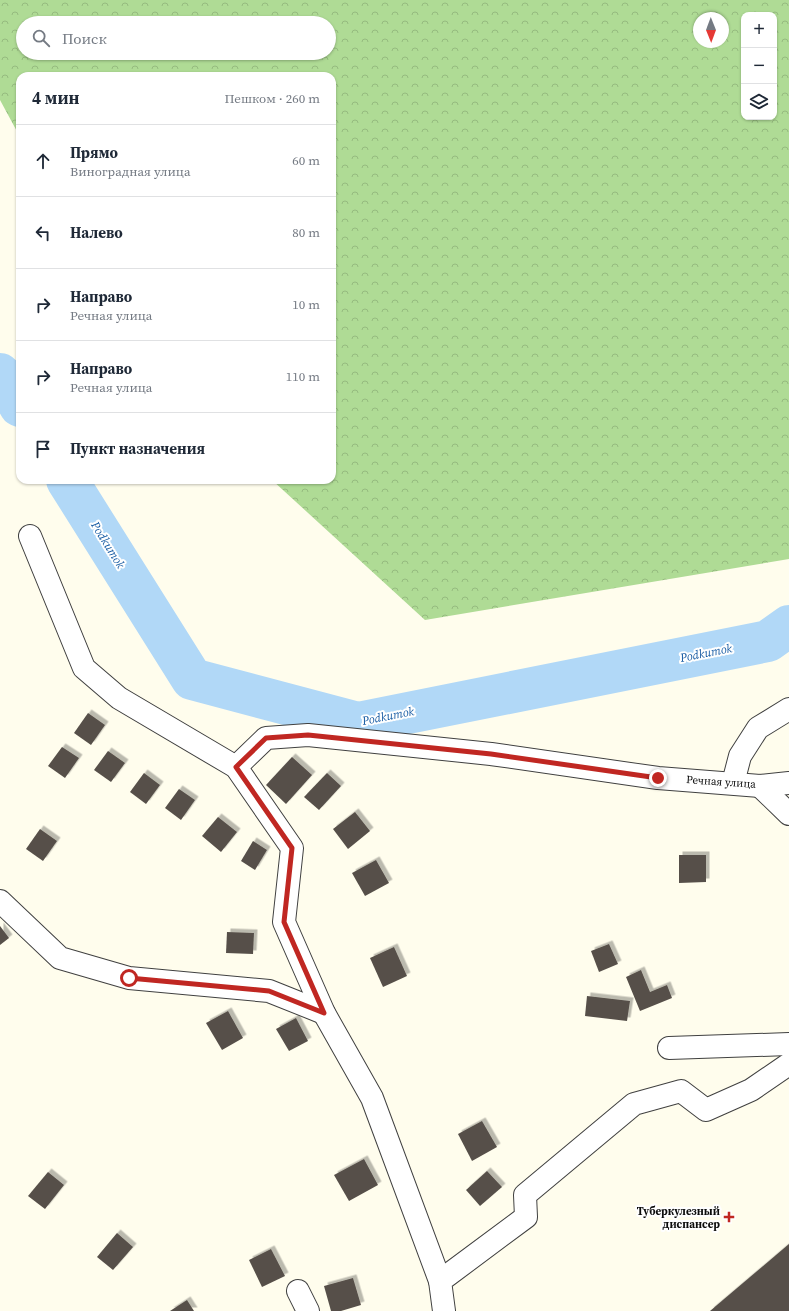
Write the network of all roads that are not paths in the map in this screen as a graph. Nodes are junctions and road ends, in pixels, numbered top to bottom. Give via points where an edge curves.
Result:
1 (30, 536) dead end
2 (789, 709) edge
3 (236, 767) junction
4 (789, 783) edge
5 (733, 784) junction
6 (760, 786) junction
7 (789, 814) edge
8 (0, 901) edge
9 (324, 1013) junction
10 (789, 1044) edge
11 (669, 1048) dead end
12 (789, 1064) edge
13 (440, 1280) junction
14 (298, 1292) dead end
15 (308, 1311) edge
16 (444, 1311) edge

1 - 3 street via 84,668 119,698
2 - 5 street via 758,728 740,756
3 - 5 street, Речная улица via 266,738 308,735 491,754 658,778
3 - 9 street via 292,848 284,922
4 - 6 street, Речная улица
5 - 6 street, Речная улица
6 - 7 street
8 - 9 street via 60,958 129,978 269,991
9 - 13 street via 372,1098
10 - 11 street
12 - 13 street via 751,1090 706,1110 681,1091 634,1104 525,1195 526,1218
13 - 16 street
14 - 15 street

